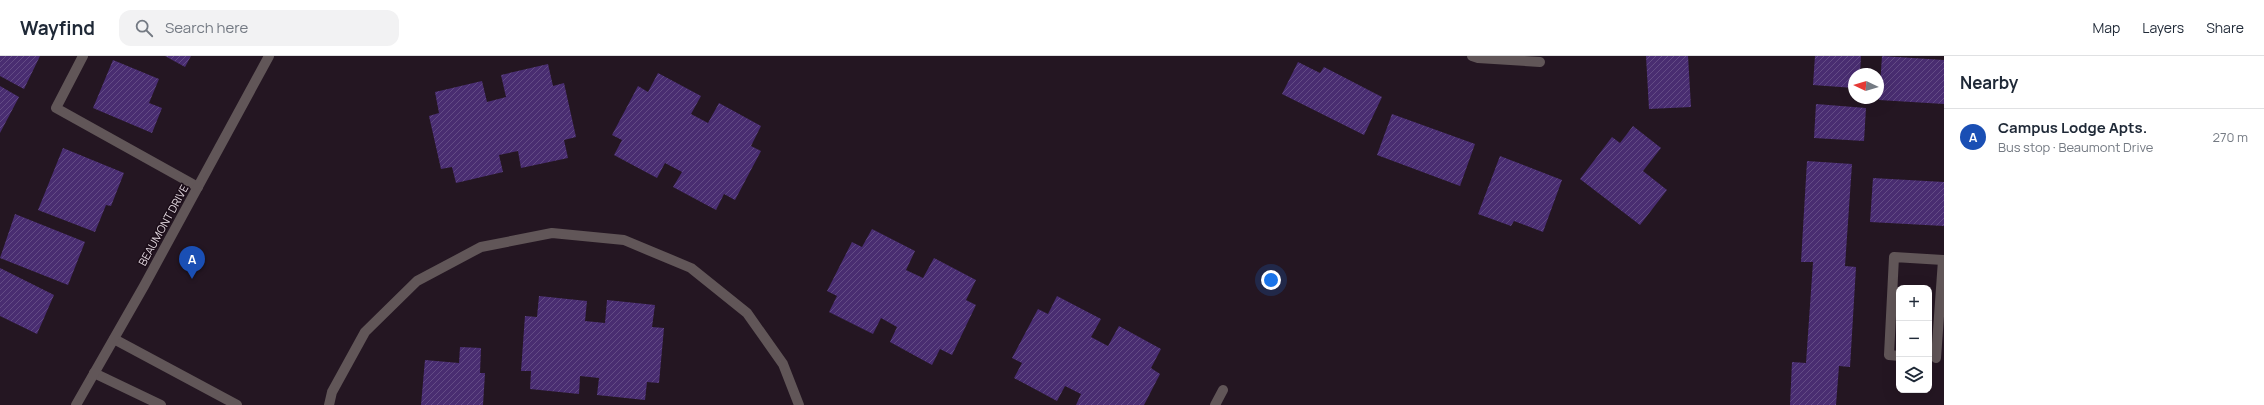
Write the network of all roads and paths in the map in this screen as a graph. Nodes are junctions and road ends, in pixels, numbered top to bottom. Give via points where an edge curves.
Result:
1 (83, 56) edge
2 (269, 56) edge
3 (1472, 56) edge
4 (1540, 62) dead end
5 (198, 187) junction
6 (114, 339) junction
7 (1896, 356) edge
8 (1936, 358) edge
9 (94, 373) junction
10 (1223, 390) dead end
11 (76, 405) edge
12 (161, 405) edge
13 (237, 405) edge
14 (329, 405) edge
15 (799, 405) edge
16 (1215, 405) edge

1 - 5 street via 56,108
2 - 5 street, BEAUMONT DRIVE
3 - 4 street
5 - 6 street, BEAUMONT DRIVE
6 - 9 street, BEAUMONT DRIVE
6 - 13 street
7 - 8 street via 1889,355 1894,257 1943,260
9 - 11 street, BEAUMONT DRIVE
9 - 12 street
10 - 16 street
14 - 15 street via 332,392 365,332 417,281 481,247 552,233 624,240 691,268 747,313 783,364

